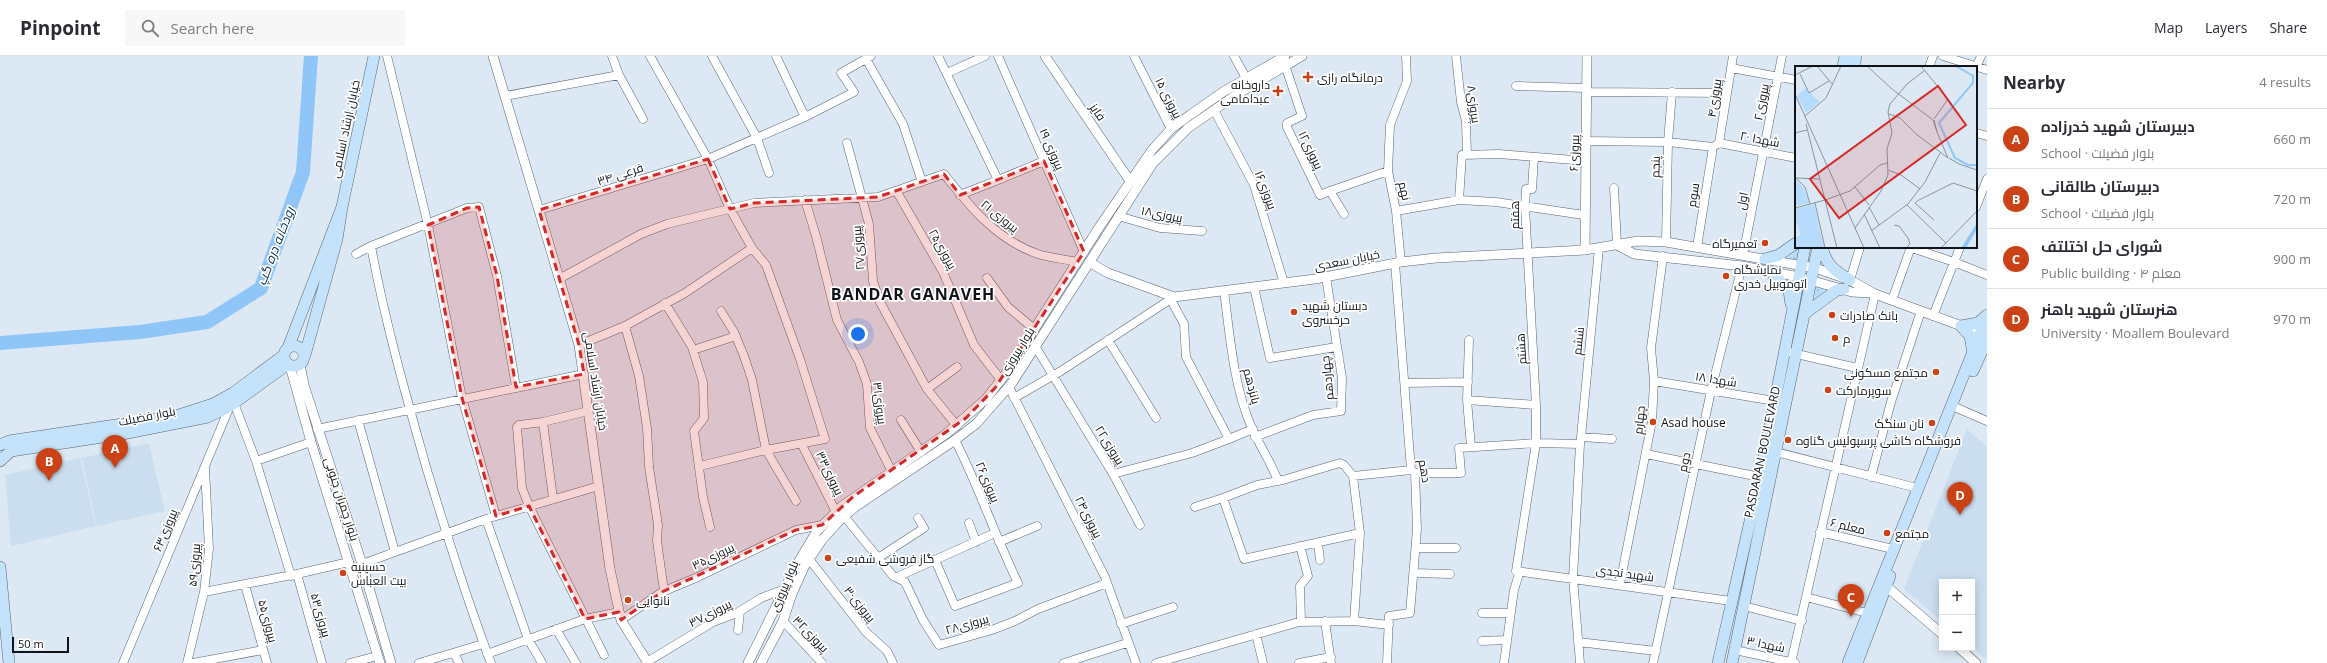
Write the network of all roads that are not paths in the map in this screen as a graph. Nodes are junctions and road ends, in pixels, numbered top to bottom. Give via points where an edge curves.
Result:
1 (374, 56) edge
2 (387, 56) edge
3 (493, 56) edge
4 (612, 56) edge
5 (650, 56) edge
6 (712, 56) edge
7 (776, 56) edge
8 (938, 56) edge
9 (985, 56) edge
10 (998, 56) edge
11 (1045, 56) edge
12 (1134, 56) edge
13 (1234, 56) edge
14 (1302, 56) edge
15 (1406, 56) edge
16 (1456, 56) edge
17 (1587, 56) edge
18 (1733, 56) edge
19 (1782, 56) edge
20 (1846, 56) edge
21 (1856, 56) edge
22 (1933, 56) edge
23 (1943, 56) edge
24 (1981, 56) edge
25 (868, 57) edge
26 (1285, 60) edge
27 (1843, 66) edge
28 (1854, 66) edge
29 (1929, 66) edge
30 (1973, 66) edge
31 (1976, 66) edge
32 (1977, 67) edge
33 (1731, 68) junction
34 (1987, 70) edge
35 (947, 73) junction
36 (619, 75) junction
37 (1778, 77) junction
38 (1246, 78) junction
39 (1795, 80) edge
40 (1516, 86) dead end
41 (1587, 90) junction
42 (1672, 92) junction
43 (1727, 93) junction
44 (505, 96) junction
45 (1214, 110) junction
46 (805, 117) junction
47 (644, 119) dead end
48 (1171, 129) junction
49 (1977, 133) edge
50 (1987, 136) edge
51 (757, 138) junction
52 (1586, 141) junction
53 (1668, 142) junction
54 (847, 143) dead end
55 (1716, 145) junction
56 (1764, 152) junction
57 (1467, 155) junction
58 (1534, 157) junction
59 (1795, 158) edge
60 (708, 159) junction
61 (1044, 161) junction
62 (1586, 161) junction
63 (1388, 171) junction
64 (769, 173) dead end
65 (1987, 179) edge
66 (998, 180) junction
67 (1130, 181) junction
68 (922, 182) junction
69 (1614, 188) dead end
70 (1330, 191) junction
71 (897, 192) junction
72 (960, 195) junction
73 (862, 197) junction
74 (804, 200) junction
75 (1459, 200) junction
76 (1977, 202) edge
77 (1987, 203) edge
78 (342, 207) junction
79 (1524, 207) junction
80 (730, 209) junction
81 (539, 210) junction
82 (1396, 211) junction
83 (1344, 214) dead end
84 (1118, 216) junction
85 (1584, 216) junction
86 (428, 225) junction
87 (1100, 226) junction
88 (1202, 231) dead end
89 (1108, 232) junction
90 (1666, 242) junction
91 (1795, 244) edge
92 (1617, 245) junction
93 (371, 246) junction
94 (1697, 247) junction
95 (752, 248) junction
96 (1599, 248) junction
97 (1805, 248) edge
98 (1818, 248) edge
99 (1822, 248) edge
100 (1860, 248) edge
101 (1910, 248) edge
102 (1913, 248) edge
103 (1960, 248) edge
104 (1585, 250) junction
105 (1084, 252) junction
106 (356, 254) dead end
107 (1527, 254) junction
108 (1743, 255) junction
109 (1663, 256) junction
110 (1766, 259) junction
111 (1077, 262) junction
112 (1089, 262) junction
113 (1954, 262) junction
114 (1398, 263) junction
115 (1800, 265) junction
116 (1742, 266) junction
117 (1814, 268) junction
118 (1771, 272) junction
119 (1987, 275) edge
120 (1326, 277) junction
121 (1798, 277) junction
122 (987, 278) dead end
123 (559, 279) junction
124 (1812, 280) junction
125 (1284, 283) junction
126 (1847, 285) junction
127 (1254, 288) junction
128 (1224, 291) junction
129 (1875, 294) junction
130 (1172, 298) junction
131 (1892, 300) junction
132 (665, 303) junction
133 (1792, 309) junction
134 (721, 311) dead end
135 (1921, 311) junction
136 (1804, 314) junction
137 (1933, 316) junction
138 (1987, 316) edge
139 (625, 326) junction
140 (1961, 326) junction
141 (1034, 329) junction
142 (736, 336) junction
143 (1985, 336) edge
144 (1108, 340) junction
145 (1469, 340) dead end
146 (579, 345) junction
147 (1035, 346) junction
148 (1336, 347) junction
149 (693, 350) junction
150 (1784, 351) junction
151 (1796, 353) junction
152 (1980, 354) edge
153 (292, 359) junction
154 (957, 368) dead end
155 (1857, 368) junction
156 (584, 374) junction
157 (1054, 375) junction
158 (1001, 380) junction
159 (1654, 381) junction
160 (1468, 382) junction
161 (1405, 383) junction
162 (516, 387) junction
163 (1009, 387) junction
164 (927, 389) junction
165 (1710, 391) junction
166 (462, 398) junction
167 (1014, 398) junction
168 (1467, 400) junction
169 (1775, 401) junction
170 (232, 404) junction
171 (1536, 405) junction
172 (1957, 408) junction
173 (410, 409) junction
174 (588, 411) junction
175 (1156, 418) dead end
176 (358, 420) junction
177 (901, 420) dead end
178 (1987, 421) edge
179 (543, 422) junction
180 (957, 426) junction
181 (121, 429) junction
182 (317, 429) junction
183 (1254, 433) junction
184 (1229, 439) junction
185 (1612, 439) dead end
186 (955, 440) junction
187 (1580, 440) junction
188 (311, 442) junction
189 (1536, 443) junction
190 (802, 445) junction
191 (0, 446) edge
192 (1471, 447) junction
193 (766, 450) junction
194 (920, 452) junction
195 (1776, 452) junction
196 (1646, 454) junction
197 (0, 461) edge
198 (256, 461) junction
199 (1696, 464) junction
200 (205, 466) junction
201 (700, 466) junction
202 (1835, 467) junction
203 (1413, 471) junction
204 (892, 472) junction
205 (1113, 474) junction
206 (1353, 476) junction
207 (1760, 477) junction
208 (1871, 477) junction
209 (1278, 481) junction
210 (599, 486) junction
211 (1917, 488) junction
212 (553, 498) junction
213 (1223, 498) junction
214 (796, 501) dead end
215 (529, 506) junction
216 (1195, 507) dead end
217 (836, 512) junction
218 (496, 516) junction
219 (844, 516) junction
220 (918, 518) dead end
221 (486, 519) junction
222 (969, 523) dead end
223 (822, 525) junction
224 (1140, 525) dead end
225 (1037, 526) dead end
226 (710, 527) dead end
227 (1820, 532) junction
228 (995, 533) junction
229 (1360, 533) junction
230 (446, 534) junction
231 (976, 542) junction
232 (999, 542) junction
233 (1318, 543) junction
234 (1300, 546) junction
235 (1416, 548) junction
236 (1456, 548) dead end
237 (1893, 549) junction
238 (395, 552) junction
239 (878, 558) junction
240 (810, 559) junction
241 (935, 560) junction
242 (1320, 560) dead end
243 (349, 562) junction
244 (362, 564) junction
245 (0, 567) edge
246 (1518, 571) junction
247 (1414, 573) junction
248 (1450, 574) dead end
249 (294, 575) junction
250 (897, 577) junction
251 (1573, 578) junction
252 (1107, 583) junction
253 (1620, 584) junction
254 (245, 585) junction
255 (1886, 586) junction
256 (785, 589) junction
257 (664, 591) junction
258 (204, 592) junction
259 (1669, 592) junction
260 (1806, 597) junction
261 (1731, 601) junction
262 (1744, 606) junction
263 (1173, 607) dead end
264 (740, 611) junction
265 (1482, 613) dead end
266 (1510, 613) junction
267 (1867, 613) junction
268 (620, 616) junction
269 (585, 619) junction
270 (783, 621) junction
271 (1325, 621) junction
272 (1354, 621) junction
273 (1802, 621) junction
274 (1301, 622) junction
275 (1121, 624) junction
276 (1389, 625) junction
277 (556, 629) junction
278 (738, 630) dead end
279 (1939, 631) edge
280 (1256, 634) junction
281 (528, 639) junction
282 (1506, 640) junction
283 (1482, 641) dead end
284 (1127, 642) junction
285 (1578, 642) junction
286 (483, 644) junction
287 (263, 650) junction
288 (1735, 650) junction
289 (1656, 651) junction
290 (1962, 651) edge
291 (454, 653) junction
292 (487, 654) junction
293 (604, 655) dead end
294 (379, 659) edge
295 (1331, 660) edge
296 (648, 662) edge
297 (8, 663) edge
298 (123, 663) edge
299 (187, 663) edge
300 (193, 663) edge
301 (267, 663) edge
302 (322, 663) edge
303 (350, 663) edge
304 (391, 663) edge
305 (418, 663) edge
306 (459, 663) edge
307 (491, 663) edge
308 (542, 663) edge
309 (576, 663) edge
310 (748, 663) edge
311 (761, 663) edge
312 (822, 663) edge
313 (893, 663) edge
314 (1064, 663) edge
315 (1136, 663) edge
316 (1156, 663) edge
317 (1263, 663) edge
318 (1299, 663) edge
319 (1387, 663) edge
320 (1504, 663) edge
321 (1580, 663) edge
322 (1653, 663) edge
323 (1718, 663) edge
324 (1732, 663) edge
325 (1792, 663) edge
326 (1848, 663) edge
327 (1858, 663) edge
328 (1976, 663) edge

1 - 78 main road, خیابان ارشاد اسلامی
2 - 86 street
3 - 44 street, خیابان ارشاد اسلامی
4 - 36 street
5 - 60 street
6 - 51 street
7 - 46 street
8 - 35 street
9 - 35 street
10 - 61 street, پیروزی ۱۹
11 - 67 street, فایز
12 - 48 street, پیروزی ۱۵
13 - 38 street
14 - 26 street, بلوار پیروزی
15 - 63 street, نهم via 1407,81 1390,125
16 - 57 street, پیروزی۸ via 1460,102 1466,121
17 - 41 street, پیروزی۶
18 - 33 street, پیروزی۴
19 - 37 street, پیروزی۲
20 - 27 main road
21 - 28 main road
22 - 29 street
23 - 30 street
24 - 31 street
25 - 46 street, فرعی ۳۴ via 842,73 854,92
25 - 68 street via 902,124
26 - 38 street, بلوار پیروزی
26 - 45 street, بلوار پیروزی
26 - 70 street, پیروزی۱۲ via 1302,116 1287,123 1287,127 1320,195
32 - 34 street
33 - 37 street
33 - 43 street, پیروزی۴
35 - 66 street
36 - 44 street
36 - 47 street
37 - 39 street
37 - 56 street, پیروزی۲
38 - 48 street, بلوار پیروزی
40 - 41 street
41 - 42 street
41 - 52 street, پیروزی۶
42 - 43 street
42 - 53 street, پنجم
43 - 55 street, پیروزی۴
44 - 81 street, خیابان ارشاد اسلامی
45 - 84 street, بلوار پیروزی via 1188,128 1158,158
45 - 125 street, پیروزی۱۶ via 1254,185
46 - 51 street, فرعی ۳۴
48 - 67 street, بلوار پیروزی
49 - 50 street
51 - 60 street, فرعی ۳۴
51 - 64 street
52 - 53 street, شهدا ۲۰
52 - 62 street, پیروزی۶
53 - 55 street, شهدا ۲۰
53 - 90 street, پنجم
54 - 73 street, پیروزی۲۷
55 - 56 street, شهدا ۲۰
55 - 94 street, سوم
56 - 59 street, شهدا ۲۰
56 - 108 street, اول
57 - 58 street
57 - 75 street via 1462,155
58 - 62 street
58 - 79 street, هفتم via 1532,189 1526,189
60 - 80 street
60 - 81 street, فرعی ۳۴
61 - 66 street
61 - 105 street, پیروزی ۱۹
62 - 85 street, پیروزی۶
63 - 70 street
63 - 82 street, نهم
65 - 76 street
66 - 72 street
67 - 87 street, بلوار پیروزی
68 - 71 street
68 - 72 street, پیروزی ۲۱ via 944,174
69 - 92 street
70 - 83 street
71 - 73 street via 878,197
71 - 158 street, پیروزی۲۵ via 943,272 974,346
72 - 111 street, پیروزی ۲۱ via 976,214 1009,240 1038,254
73 - 74 street
73 - 164 street, پیروزی۲۷ via 870,224 873,281 880,302
74 - 80 street via 754,203
74 - 204 street, پیروزی۳۱ via 816,236 837,320 859,362 867,384 870,428
75 - 79 street
75 - 82 street
76 - 77 street
78 - 153 main road
78 - 153 main road via 337,239
79 - 85 street
79 - 107 street, هفتم
80 - 95 street
80 - 123 street via 667,224 641,234
81 - 123 street, خیابان ارشاد اسلامی
82 - 114 street, نهم
84 - 88 street, پیروزی۱۸ via 1160,228
84 - 89 street, بلوار پیروزی
85 - 104 street, پیروزی۶
86 - 93 street
86 - 162 street via 467,208 479,207 497,276
86 - 166 street
87 - 89 street
87 - 105 street, بلوار پیروزی
89 - 112 street, بلوار پیروزی
90 - 92 street, خیابان سعدی via 1638,241
90 - 94 street, خیابان سعدی
91 - 110 main road via 1779,255
92 - 96 street, خیابان سعدی
92 - 109 street via 1634,254
93 - 106 street
93 - 173 street
94 - 108 street, خیابان سعدی
95 - 132 street via 685,293
95 - 190 street via 766,265 826,439
96 - 104 street, خیابان سعدی
96 - 187 street, ششم
97 - 115 main road, PASDARAN BOULEVARD
98 - 117 main road, PASDARAN BOULEVARD
99 - 126 main road via 1825,261
100 - 126 street
101 - 131 street
102 - 113 street
103 - 113 street
104 - 107 street, خیابان سعدی
105 - 111 street, بلوار پیروزی
107 - 114 street, خیابان سعدی
107 - 171 street, هشتم
108 - 110 street, خیابان سعدی
109 - 116 street
109 - 159 street, چهارم via 1651,348
110 - 115 street, خیابان سعدی
111 - 141 street, بلوار پیروزی
112 - 130 street, خیابان سعدی via 1108,273
112 - 147 street, بلوار پیروزی
113 - 119 street
113 - 137 street
114 - 120 street, خیابان سعدی
114 - 161 street, دهم
115 - 117 street, خیابان سعدی
115 - 121 main road, PASDARAN BOULEVARD
116 - 118 street
116 - 165 street, دوم
117 - 124 main road, PASDARAN BOULEVARD
117 - 126 street, خیابان سعدی
118 - 121 street
118 - 133 main road via 1789,291
120 - 125 street, خیابان سعدی
120 - 148 street, چهاردهم
121 - 124 street
121 - 133 main road, PASDARAN BOULEVARD
122 - 141 street via 1008,307
123 - 146 street, خیابان ارشاد اسلامی
124 - 126 street
124 - 136 main road, PASDARAN BOULEVARD
125 - 127 street, خیابان سعدی
126 - 129 street
126 - 136 main road
127 - 128 street, خیابان سعدی
127 - 148 street via 1270,358
128 - 130 street, خیابان سعدی
128 - 183 street, پانزدهم via 1238,382
129 - 131 street
129 - 155 street
130 - 144 street
130 - 184 street via 1184,324 1186,356
131 - 135 street
132 - 139 street
132 - 149 street
133 - 150 main road, PASDARAN BOULEVARD
134 - 142 street
135 - 137 street
135 - 208 street via 1889,408
136 - 151 main road, PASDARAN BOULEVARD
137 - 140 street
138 - 140 main road via 1978,323
138 - 143 main road
139 - 146 street
139 - 257 street via 639,376
140 - 143 street
140 - 152 main road
141 - 158 street, بلوار پیروزی
142 - 149 street
142 - 193 street via 752,380
143 - 152 main road
144 - 157 street
144 - 175 street
145 - 160 street
146 - 156 street, خیابان ارشاد اسلامی
147 - 157 street, پیروزی۲۲
147 - 163 street, بلوار پیروزی
148 - 183 street, چهاردهم via 1342,378 1341,411 1313,415
149 - 201 street via 703,382 704,418 694,431
150 - 151 street
150 - 169 main road, PASDARAN BOULEVARD
151 - 155 street
151 - 195 main road, PASDARAN BOULEVARD
152 - 172 main road
152 - 211 main road
153 - 170 main road, بلوار فضیلت
153 - 181 main road, بلوار فضیلت via 213,404
153 - 182 street via 304,385
153 - 188 street, بلوار چمران جنوبی
154 - 164 street
155 - 202 street
156 - 162 street
156 - 174 street, خیابان ارشاد اسلامی
157 - 167 street
157 - 205 street, پیروزی۲۲
158 - 180 street, بلوار پیروزی via 986,399
159 - 165 street, شهدا ۱۸
159 - 196 street, چهارم via 1652,421
160 - 161 street
160 - 168 street
161 - 203 street, دهم
162 - 166 street
163 - 167 street, پیروزی۲۴
163 - 186 street, بلوار پیروزی via 976,424
164 - 180 street, پیروزی۲۷
165 - 169 street, شهدا ۱۸
165 - 199 street, دوم
166 - 173 street
166 - 218 street
167 - 252 street, پیروزی۲۴
168 - 171 street
168 - 192 street
169 - 207 main road, PASDARAN BOULEVARD
170 - 181 main road, بلوار فضیلت via 208,417
170 - 198 street, پیروزی۵۳
170 - 200 street, پیروزی۶۳
171 - 189 street, هشتم
172 - 178 street
172 - 255 main road
173 - 176 street
173 - 230 street
174 - 179 street
174 - 210 street, خیابان ارشاد اسلامی
176 - 182 street
176 - 238 street
177 - 194 street
179 - 212 street
179 - 215 street via 519,424 517,427 522,488
180 - 194 street, بلوار پیروزی
181 - 191 main road, بلوار فضیلت via 9,442
181 - 197 main road, بلوار فضیلت via 11,451
182 - 244 street
183 - 184 street, پیروزی۲۲
183 - 209 street, پانزدهم via 1270,460
184 - 205 street, پیروزی۲۲ via 1177,457
185 - 187 street
186 - 219 street, بلوار پیروزی via 855,506
186 - 228 street, پیروزی۲۶ via 970,468
187 - 189 street
187 - 251 street, ششم
188 - 198 street
188 - 243 street, بلوار چمران جنوبی
189 - 192 street
189 - 246 street, هشتم
190 - 193 street
190 - 217 street, پیروزی۳۳
192 - 203 street via 1459,448 1460,473
193 - 201 street
193 - 214 street
194 - 204 street, بلوار پیروزی
195 - 202 street
195 - 262 main road, PASDARAN BOULEVARD
196 - 199 street
196 - 253 street, چهارم
198 - 249 street, پیروزی۵۳
199 - 207 street
199 - 259 street, دوم
200 - 258 street, پیروزی۵۹ via 209,549
200 - 298 street, پیروزی۶۳
201 - 226 street via 702,497
202 - 208 street
202 - 227 street
203 - 206 street
203 - 235 street, دهم
204 - 217 street, بلوار پیروزی
205 - 224 street
206 - 209 street via 1340,463
206 - 229 street
207 - 261 main road, PASDARAN BOULEVARD
208 - 211 street
209 - 213 street via 1257,485
210 - 212 street
210 - 268 street, خیابان ارشاد اسلامی via 610,570
211 - 237 main road
212 - 215 street
213 - 216 street
213 - 234 street via 1244,559
215 - 218 street
215 - 269 street
217 - 223 street, بلوار پیروزی
218 - 221 street
219 - 239 street, پیروزی۲۸
219 - 240 street, بلوار پیروزی via 822,540
220 - 239 street via 924,528
221 - 230 street
221 - 281 street
222 - 231 street
223 - 256 street, بلوار پیروزی via 797,564
223 - 257 street, پیروزی۳۵ via 796,530
225 - 232 street
227 - 237 street, معلم ۶
227 - 260 street
228 - 231 street
228 - 232 street, پیروزی۲۶
229 - 233 street
229 - 272 street
230 - 238 street
230 - 286 street
231 - 241 street
232 - 241 street, پیروزی۲۶ via 1018,583 955,606
233 - 234 street
233 - 242 street
234 - 274 street via 1308,576 1300,586
235 - 236 street
235 - 247 street, دهم
237 - 267 main road
238 - 244 street
239 - 250 street, پیروزی۲۸
240 - 270 street, بلوار پیروزی via 792,594
240 - 313 street, پیروزی۳۰ via 866,632 887,651
241 - 250 street
243 - 249 street
243 - 294 street, بلوار چمران جنوبی
244 - 304 street
245 - 297 main road
246 - 251 street, شهید نجدی
246 - 266 street, هشتم
247 - 248 street
247 - 276 street, دهم via 1410,613 1389,616
249 - 254 street
249 - 302 street, پیروزی۵۳
250 - 252 street, پیروزی۲۸ via 906,582 923,620 939,645 1014,622 1038,609
251 - 253 street, شهید نجدی
251 - 285 street, ششم
252 - 275 street, پیروزی۲۴
253 - 259 street, شهید نجدی
254 - 258 street
254 - 287 street, پیروزی۵۵
255 - 279 street
255 - 327 main road
256 - 264 street, پیروزی۳۷ via 761,598
256 - 310 street, بلوار پیروزی
257 - 268 street, پیروزی۳۵
258 - 299 street, پیروزی۵۹
259 - 261 street, شهید نجدی
259 - 289 street, دوم
260 - 267 street
260 - 273 street
261 - 323 main road, PASDARAN BOULEVARD
262 - 273 street
262 - 288 main road, PASDARAN BOULEVARD
263 - 275 street
264 - 278 street
264 - 296 street, پیروزی۳۷ via 713,622
265 - 266 street
266 - 282 street, هشتم
267 - 326 main road
268 - 269 street
268 - 296 street, خیابان ارشاد اسلامی
269 - 277 street
269 - 293 street
270 - 311 street, بلوار پیروزی
270 - 312 street, پیروزی۳۲
271 - 272 street
271 - 274 street
271 - 295 street
272 - 276 street
273 - 325 street
274 - 280 street
275 - 284 street, پیروزی۲۴
276 - 319 street
277 - 281 street
277 - 309 street
280 - 316 street
280 - 317 street
281 - 292 street
281 - 308 street
282 - 283 street
282 - 320 street, هشتم
284 - 314 street
284 - 315 street, پیروزی۲۴
285 - 289 street
285 - 321 street, ششم
286 - 291 street
286 - 292 street
287 - 300 street
287 - 301 street, پیروزی۵۵
288 - 324 main road, PASDARAN BOULEVARD
288 - 325 street, شهدا ۳
289 - 322 street, دوم
290 - 328 street
291 - 305 street
291 - 306 street
292 - 307 street
294 - 303 street
295 - 318 street

